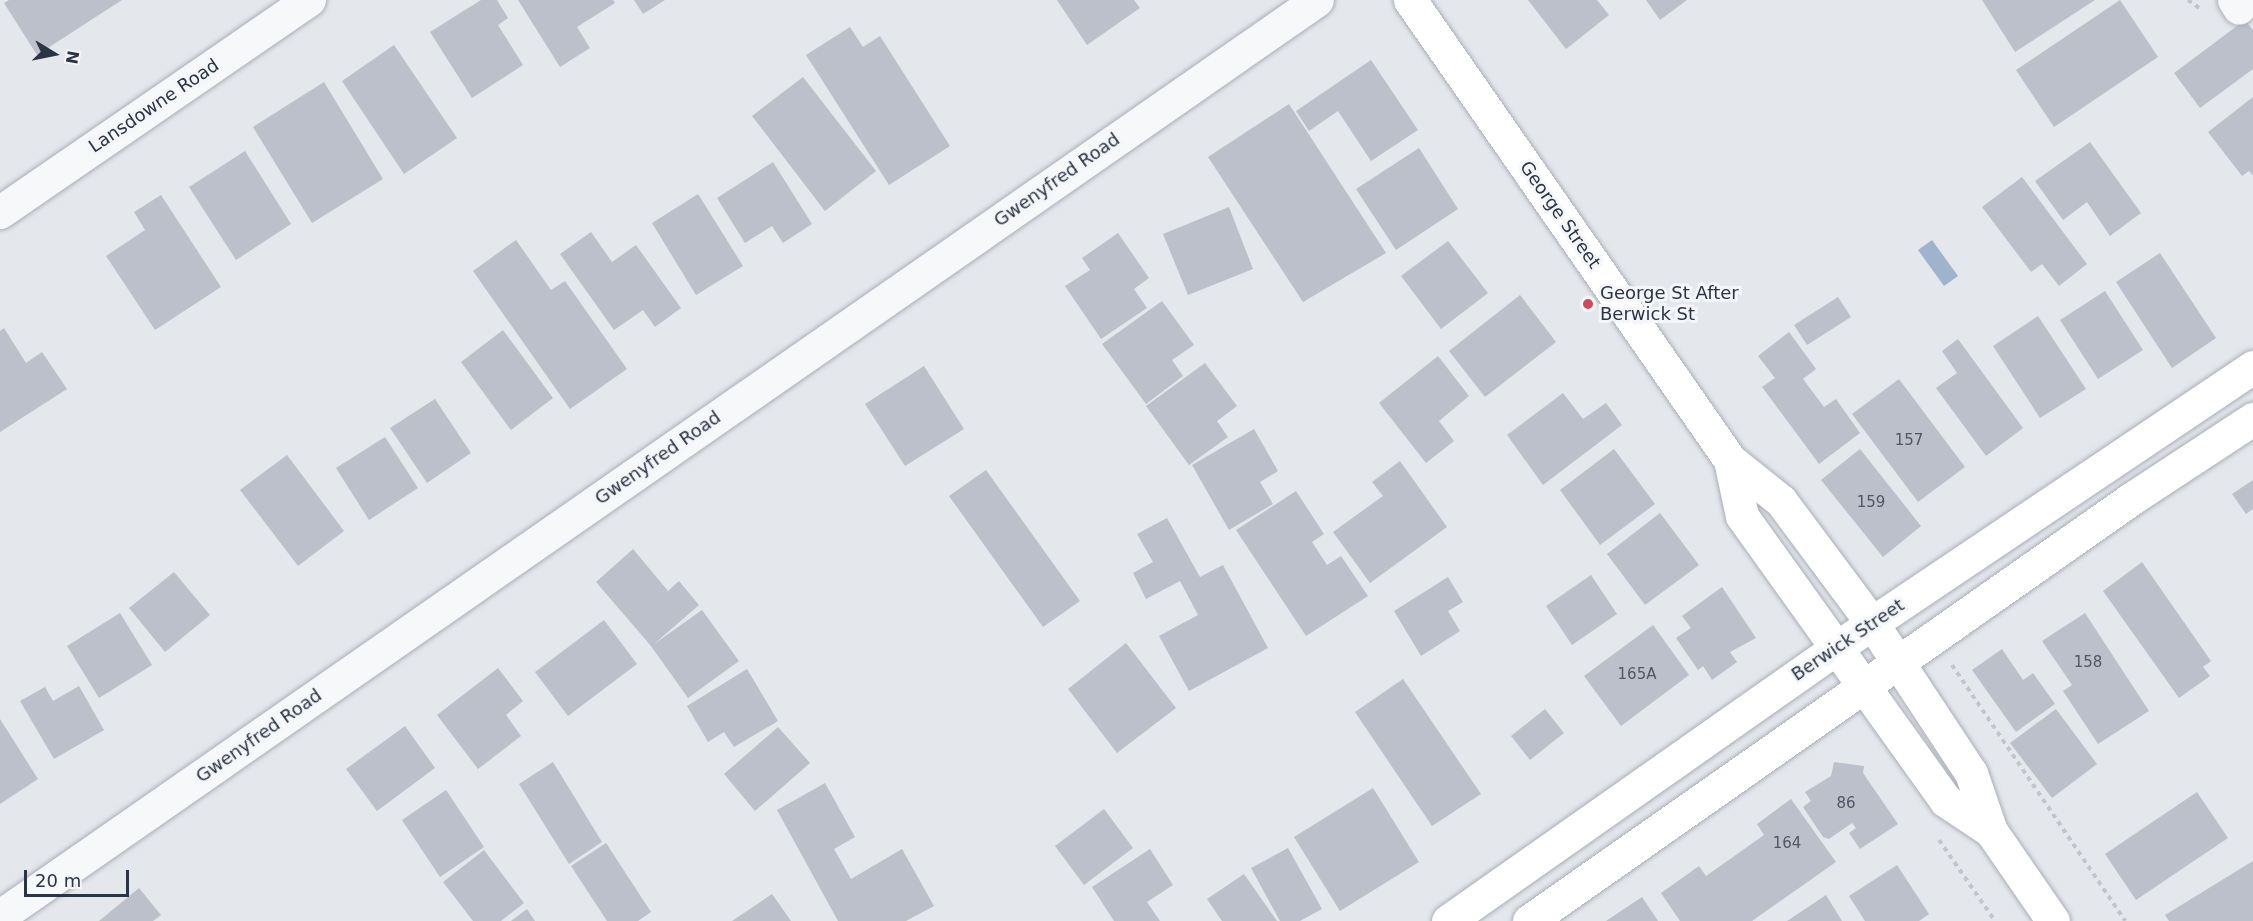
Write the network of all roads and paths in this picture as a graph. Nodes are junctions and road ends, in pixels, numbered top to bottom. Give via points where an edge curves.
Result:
1 (309, 0) edge
2 (1317, 0) edge
3 (1410, 0) edge
4 (0, 212) edge
5 (2253, 367) edge
6 (2253, 419) edge
7 (1730, 460) junction
8 (1872, 623) junction
9 (1835, 648) junction
10 (1961, 658) dead end
11 (1898, 663) junction
12 (1862, 687) junction
13 (1991, 831) junction
14 (1935, 834) dead end
15 (0, 916) edge
16 (1448, 921) edge
17 (1528, 921) edge
18 (1995, 921) edge
19 (2053, 921) edge
20 (2125, 921) edge

1 - 4 street, Lansdowne Road
2 - 15 street, Gwenyfred Road
3 - 7 main road, George Street
5 - 8 main road, Berwick Street
6 - 11 main road
7 - 8 main road, George Street via 1781,501
7 - 9 main road, George Street via 1742,516
8 - 9 main road, Berwick Street
8 - 11 main road, George Street
9 - 12 main road, George Street
9 - 16 main road, Berwick Street
10 - 20 path via 1952,665
11 - 12 main road
11 - 13 main road, George Street via 1971,773
12 - 13 main road, George Street via 1946,801
12 - 17 main road
13 - 19 main road
14 - 18 path

